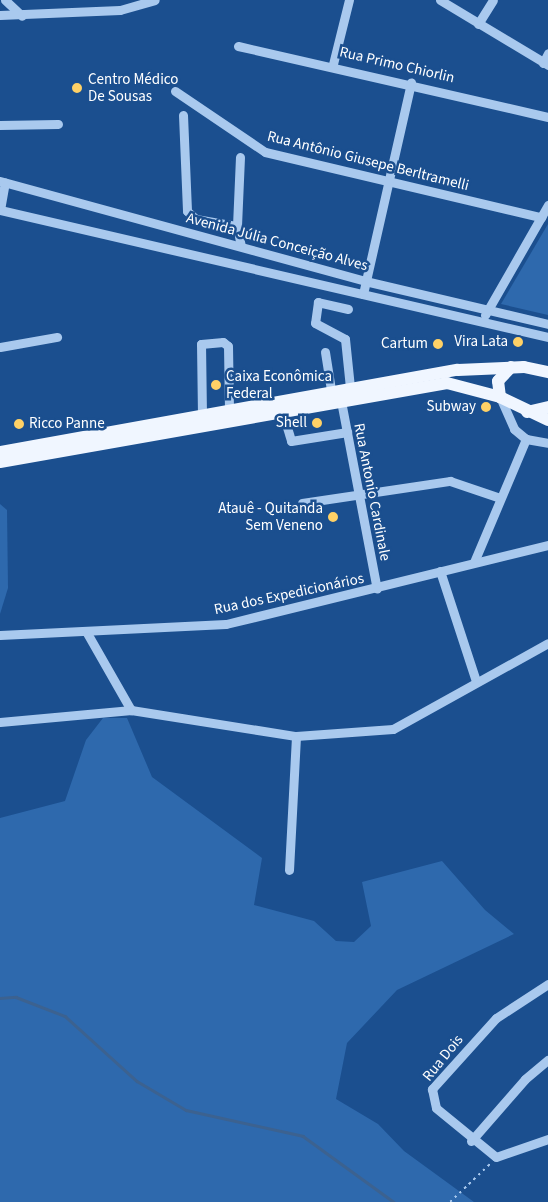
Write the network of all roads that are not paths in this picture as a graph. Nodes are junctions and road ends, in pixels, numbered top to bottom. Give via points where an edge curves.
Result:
1 (5, 0) edge
2 (155, 0) edge
3 (349, 0) edge
4 (440, 0) edge
5 (493, 0) edge
6 (0, 15) edge
7 (22, 16) junction
8 (478, 24) junction
9 (238, 46) dead end
10 (548, 53) edge
11 (334, 64) junction
12 (545, 64) edge
13 (411, 82) junction
14 (175, 91) dead end
15 (184, 115) dead end
16 (548, 117) edge
17 (58, 124) dead end
18 (0, 125) edge
19 (240, 157) dead end
20 (2, 182) edge
21 (388, 182) junction
22 (548, 205) edge
23 (0, 210) edge
24 (541, 217) junction
25 (237, 226) junction
26 (241, 246) junction
27 (365, 281) junction
28 (363, 294) junction
29 (348, 309) dead end
30 (487, 311) junction
31 (482, 322) junction
32 (548, 324) edge
33 (57, 337) dead end
34 (548, 337) edge
35 (0, 348) edge
36 (325, 352) dead end
37 (511, 367) junction
38 (548, 372) edge
39 (350, 388) junction
40 (331, 390) junction
41 (500, 396) junction
42 (340, 401) junction
43 (548, 407) edge
44 (229, 410) junction
45 (282, 411) junction
46 (525, 412) junction
47 (202, 415) junction
48 (548, 420) edge
49 (347, 432) junction
50 (526, 439) junction
51 (548, 443) edge
52 (0, 452) edge
53 (0, 462) edge
54 (359, 493) junction
55 (500, 498) junction
56 (302, 503) dead end
57 (548, 545) edge
58 (474, 562) junction
59 (440, 572) junction
60 (377, 589) junction
61 (87, 633) junction
62 (0, 635) edge
63 (548, 643) edge
64 (476, 681) junction
65 (131, 710) junction
66 (0, 722) edge
67 (296, 736) junction
68 (289, 870) dead end
69 (548, 984) edge
70 (548, 1060) edge
71 (547, 1140) edge
72 (471, 1141) junction

1 - 7 street
2 - 7 street via 120,10
3 - 11 street
4 - 8 street
5 - 8 street
6 - 7 street
8 - 12 street
9 - 11 street, Rua Primo Chiorlin
10 - 12 street
11 - 13 street, Rua Primo Chiorlin
13 - 16 street, Rua Primo Chiorlin
13 - 21 street
14 - 21 street, Rua Antônio Giusepe Berltramelli via 264,152
15 - 25 street via 187,211 196,219
17 - 18 street
19 - 25 street
20 - 23 street
20 - 26 street, Avenida Júlia Conceição Alves
21 - 24 street, Rua Antônio Giusepe Berltramelli
21 - 27 street
22 - 24 street
23 - 28 street, Avenida Júlia Conceição Alves
24 - 30 street
25 - 26 street
26 - 27 street, Avenida Júlia Conceição Alves
27 - 28 street
27 - 30 street, Avenida Júlia Conceição Alves
28 - 31 street, Avenida Júlia Conceição Alves
29 - 39 street via 318,302 315,323 345,339
30 - 31 street
30 - 32 street, Avenida Júlia Conceição Alves
31 - 34 street, Avenida Júlia Conceição Alves
33 - 35 street
36 - 40 street
37 - 38 main road
37 - 39 main road via 458,370
37 - 41 main road via 498,381
39 - 40 main road
40 - 44 main road
41 - 42 main road via 447,383
41 - 46 main road
41 - 50 street via 508,423
42 - 45 main road
42 - 49 street, Rua Antonio Cardinale
43 - 46 main road
44 - 47 main road
44 - 47 street via 228,346 223,342 201,344
45 - 49 street via 291,441
45 - 53 main road
46 - 48 main road
47 - 52 main road
49 - 54 street, Rua Antonio Cardinale
50 - 51 street
50 - 55 street
54 - 55 street via 450,481
54 - 56 street
54 - 60 street, Rua Antonio Cardinale
55 - 58 street
57 - 58 street, Rua dos Expedicionários
58 - 59 street, Rua dos Expedicionários
59 - 60 street, Rua dos Expedicionários
59 - 64 street
60 - 61 street, Rua dos Expedicionários via 226,624
61 - 62 street, Rua dos Expedicionários
61 - 65 street
63 - 64 street
64 - 67 street via 393,729
65 - 66 street
65 - 67 street
67 - 68 street
69 - 72 street, Rua Dois via 496,1018 432,1089 436,1108
70 - 72 street via 525,1079
71 - 72 street, Rua Dois via 496,1157

